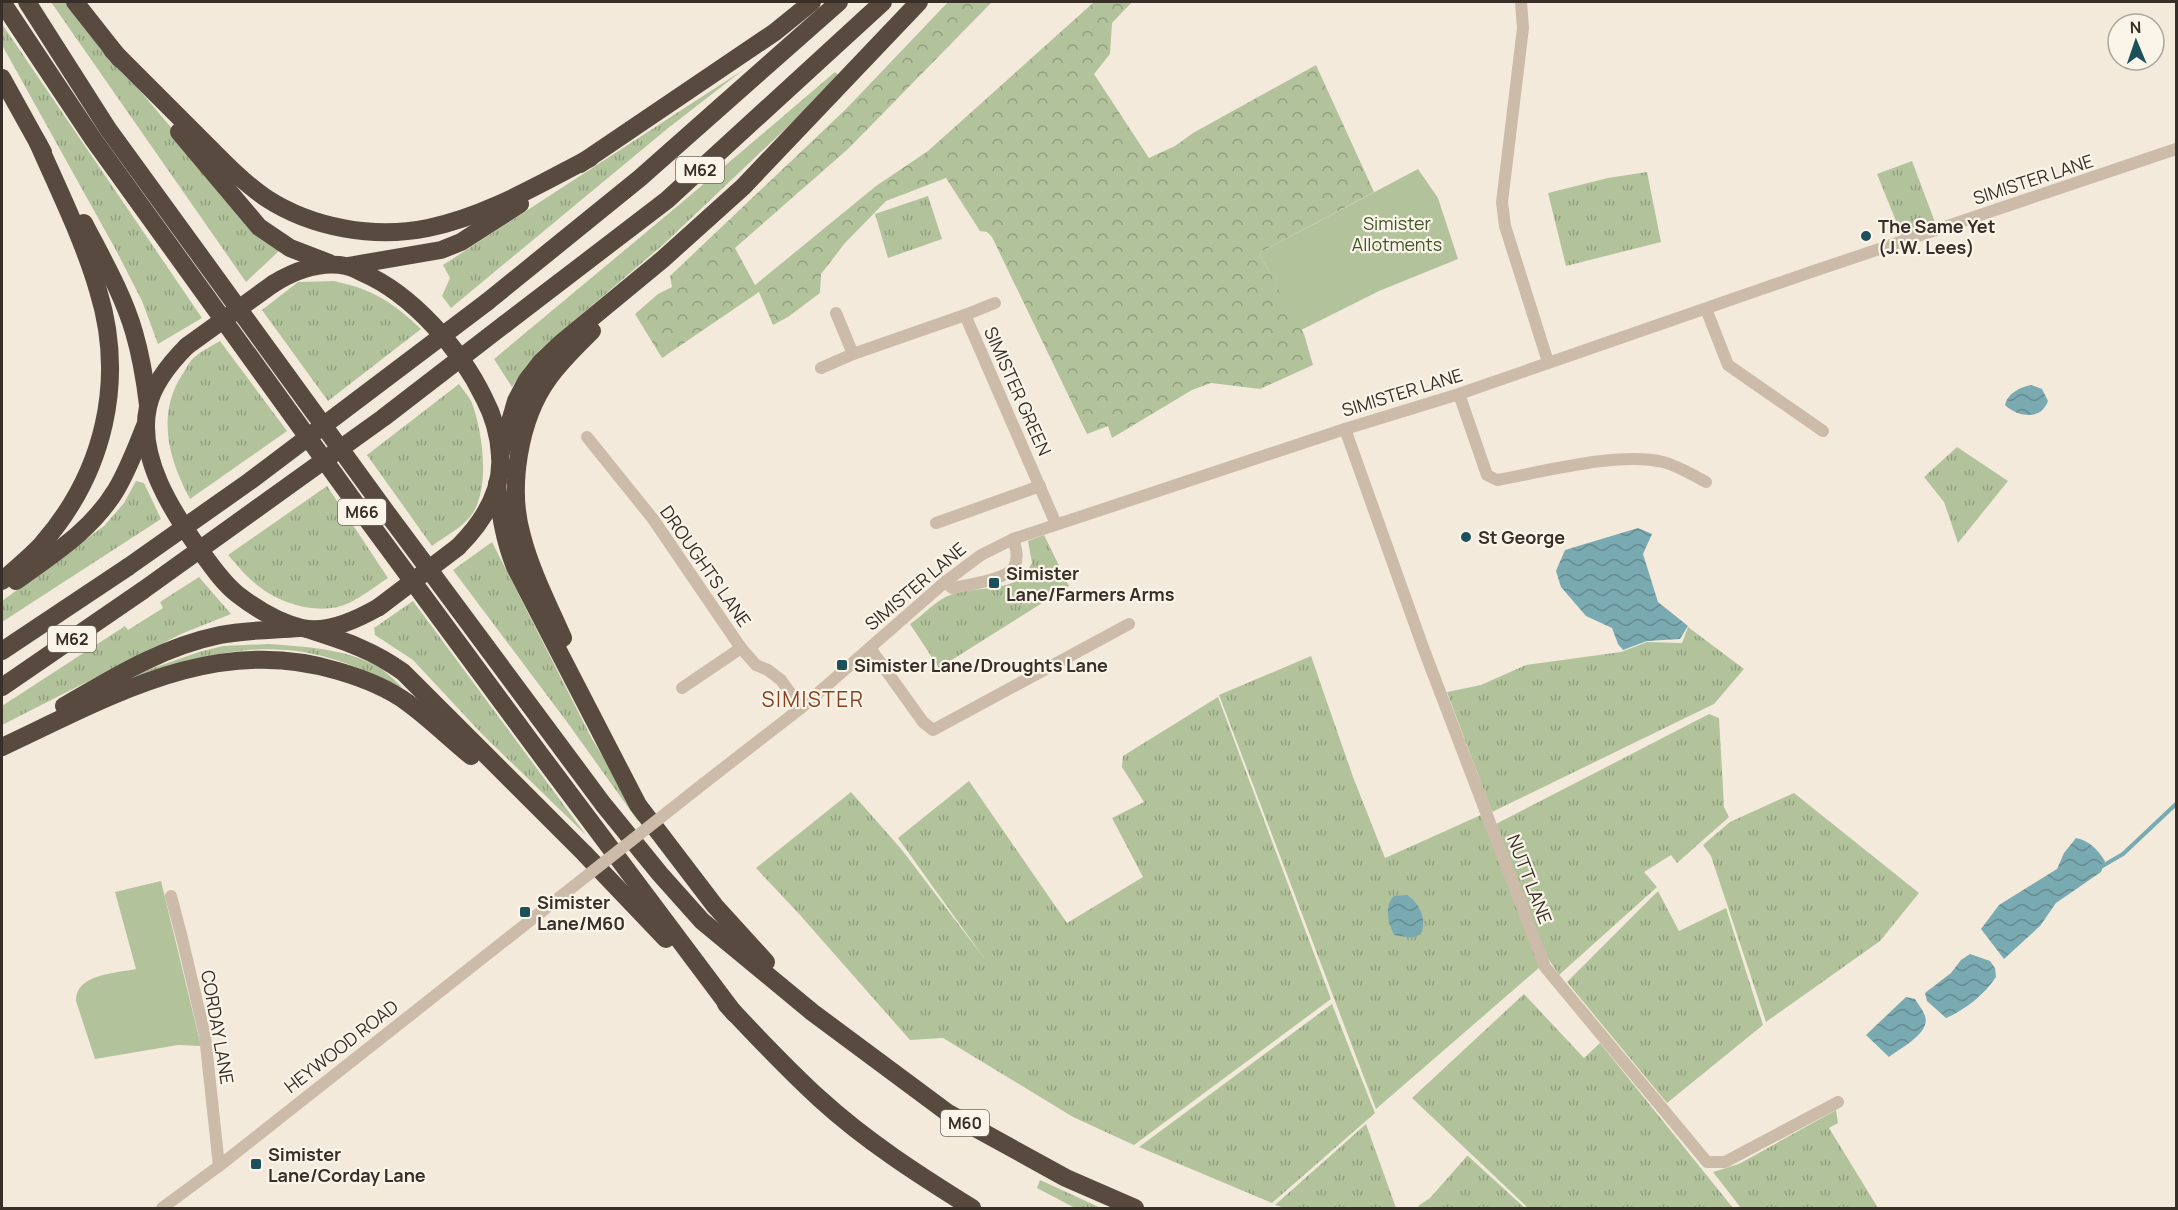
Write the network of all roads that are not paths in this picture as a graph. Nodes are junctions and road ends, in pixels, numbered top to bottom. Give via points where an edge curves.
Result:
1 (2, 2) edge
2 (27, 2) edge
3 (75, 2) edge
4 (812, 2) edge
5 (839, 2) edge
6 (883, 2) edge
7 (919, 2) edge
8 (1521, 2) edge
9 (112, 50) junction
10 (2, 78) edge
11 (38, 143) junction
12 (2176, 149) edge
13 (590, 158) junction
14 (663, 259) junction
15 (342, 266) junction
16 (995, 303) dead end
17 (1706, 309) junction
18 (836, 314) dead end
19 (965, 315) junction
20 (854, 354) junction
21 (1548, 362) junction
22 (821, 368) dead end
23 (1459, 394) junction
24 (147, 414) junction
25 (1345, 429) junction
26 (1823, 431) dead end
27 (587, 437) dead end
28 (500, 456) junction
29 (1706, 482) dead end
30 (497, 484) junction
31 (1040, 486) junction
32 (936, 523) dead end
33 (1056, 524) junction
34 (1013, 539) junction
35 (2, 581) edge
36 (945, 582) junction
37 (2, 592) edge
38 (1130, 624) dead end
39 (304, 629) junction
40 (741, 648) junction
41 (870, 648) junction
42 (2, 651) edge
43 (2, 687) edge
44 (682, 688) dead end
45 (801, 708) junction
46 (2, 741) edge
47 (605, 743) junction
48 (2, 747) edge
49 (703, 784) joint
50 (584, 852) junction
51 (171, 896) dead end
52 (702, 921) joint
53 (812, 1012) junction
54 (734, 1013) junction
55 (1838, 1102) dead end
56 (219, 1166) junction
57 (162, 1209) edge
58 (972, 1209) edge
59 (1135, 1209) edge

1 - 54 highway, M66 via 93,139 366,518
2 - 52 highway, M66 via 108,129 394,523 603,804
3 - 9 highway
4 - 13 highway via 775,32
5 - 42 highway, M62, bridge via 640,178 488,302 269,467
6 - 43 highway, M62, bridge via 667,200 383,418
7 - 14 highway via 743,187
8 - 21 street via 1524,28 1502,202 1505,226
9 - 13 highway via 234,172 266,198 304,216 347,229 402,232 428,228 501,204
9 - 15 highway via 259,227 290,248
10 - 11 highway
11 - 24 highway via 83,220 133,329 143,368
11 - 35 highway via 99,291 110,354 109,402 94,459 79,492 40,546
12 - 17 street, SIMISTER LANE
13 - 15 highway via 461,242 422,255
14 - 28 highway via 541,362 516,401
14 - 47 highway via 549,378 528,420 518,466 516,489 521,534
15 - 24 highway, bridge via 300,270 273,284 187,346 158,382
15 - 28 highway via 377,279 435,327 485,399 494,421
16 - 19 street
17 - 21 street, SIMISTER LANE
17 - 26 street via 1728,365
18 - 20 street
19 - 20 street, SIMISTER GREEN
19 - 31 street, SIMISTER GREEN
20 - 22 street, SIMISTER GREEN
21 - 23 street, SIMISTER LANE
23 - 25 street, SIMISTER LANE
23 - 29 street via 1487,475 1497,480 1615,459 1641,459 1663,462
24 - 37 highway via 126,471 104,508 70,542
24 - 39 highway via 152,461 163,492 220,577 263,612
25 - 33 street, SIMISTER LANE
25 - 55 street, NUTT LANE via 1424,651 1545,967 1707,1162 1725,1162
27 - 40 street, DROUGHTS LANE via 652,519
28 - 30 highway
30 - 39 highway, bridge via 477,529 379,607 346,624
30 - 47 highway via 501,524 515,567
31 - 32 street
31 - 33 street, SIMISTER GREEN
33 - 34 street, SIMISTER LANE
34 - 36 street, SIMISTER LANE via 981,555
34 - 36 street via 1017,554 1010,572 951,588
36 - 41 street, SIMISTER LANE
38 - 41 street via 933,730 923,722
39 - 46 highway via 223,634 189,642 144,660
39 - 50 highway via 354,644 403,672
40 - 44 street
40 - 45 street, DROUGHTS LANE via 756,665 781,680
41 - 45 street, SIMISTER LANE
45 - 49 street, SIMISTER LANE
47 - 53 highway via 638,805 670,848 715,906
48 - 50 highway via 130,688 201,665 254,659 290,660 356,676 408,702
49 - 56 street, HEYWOOD ROAD, bridge
50 - 54 highway
51 - 56 street, CORDAY LANE via 205,1036
52 - 53 highway, M60
53 - 59 highway, M60 via 948,1113 1066,1178
54 - 58 highway via 829,1106 915,1173
56 - 57 street, HEYWOOD ROAD

